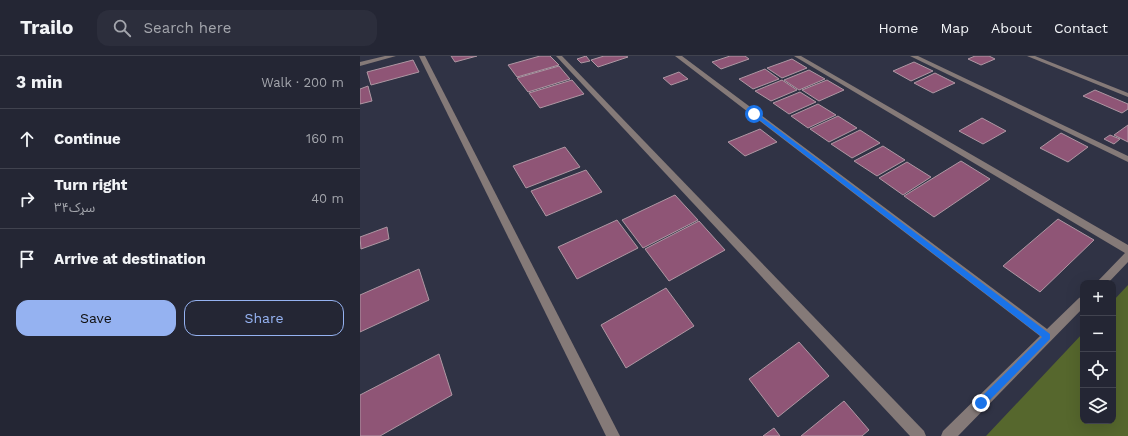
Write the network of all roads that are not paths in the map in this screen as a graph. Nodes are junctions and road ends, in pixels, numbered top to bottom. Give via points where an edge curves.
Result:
1 (393, 56) edge
2 (422, 56) edge
3 (559, 56) edge
4 (678, 56) edge
5 (797, 56) edge
6 (913, 56) edge
7 (1030, 56) edge
8 (360, 64) edge
9 (1128, 95) edge
10 (1128, 159) edge
11 (1128, 250) edge
12 (1128, 256) edge
13 (1104, 280) edge
14 (1080, 304) edge
15 (1048, 336) junction
16 (613, 436) edge
17 (919, 436) edge
18 (948, 436) edge

1 - 8 street
2 - 16 street
3 - 17 street
4 - 15 street
5 - 11 street
6 - 10 street
7 - 9 street
12 - 13 street
14 - 15 street
15 - 18 street

